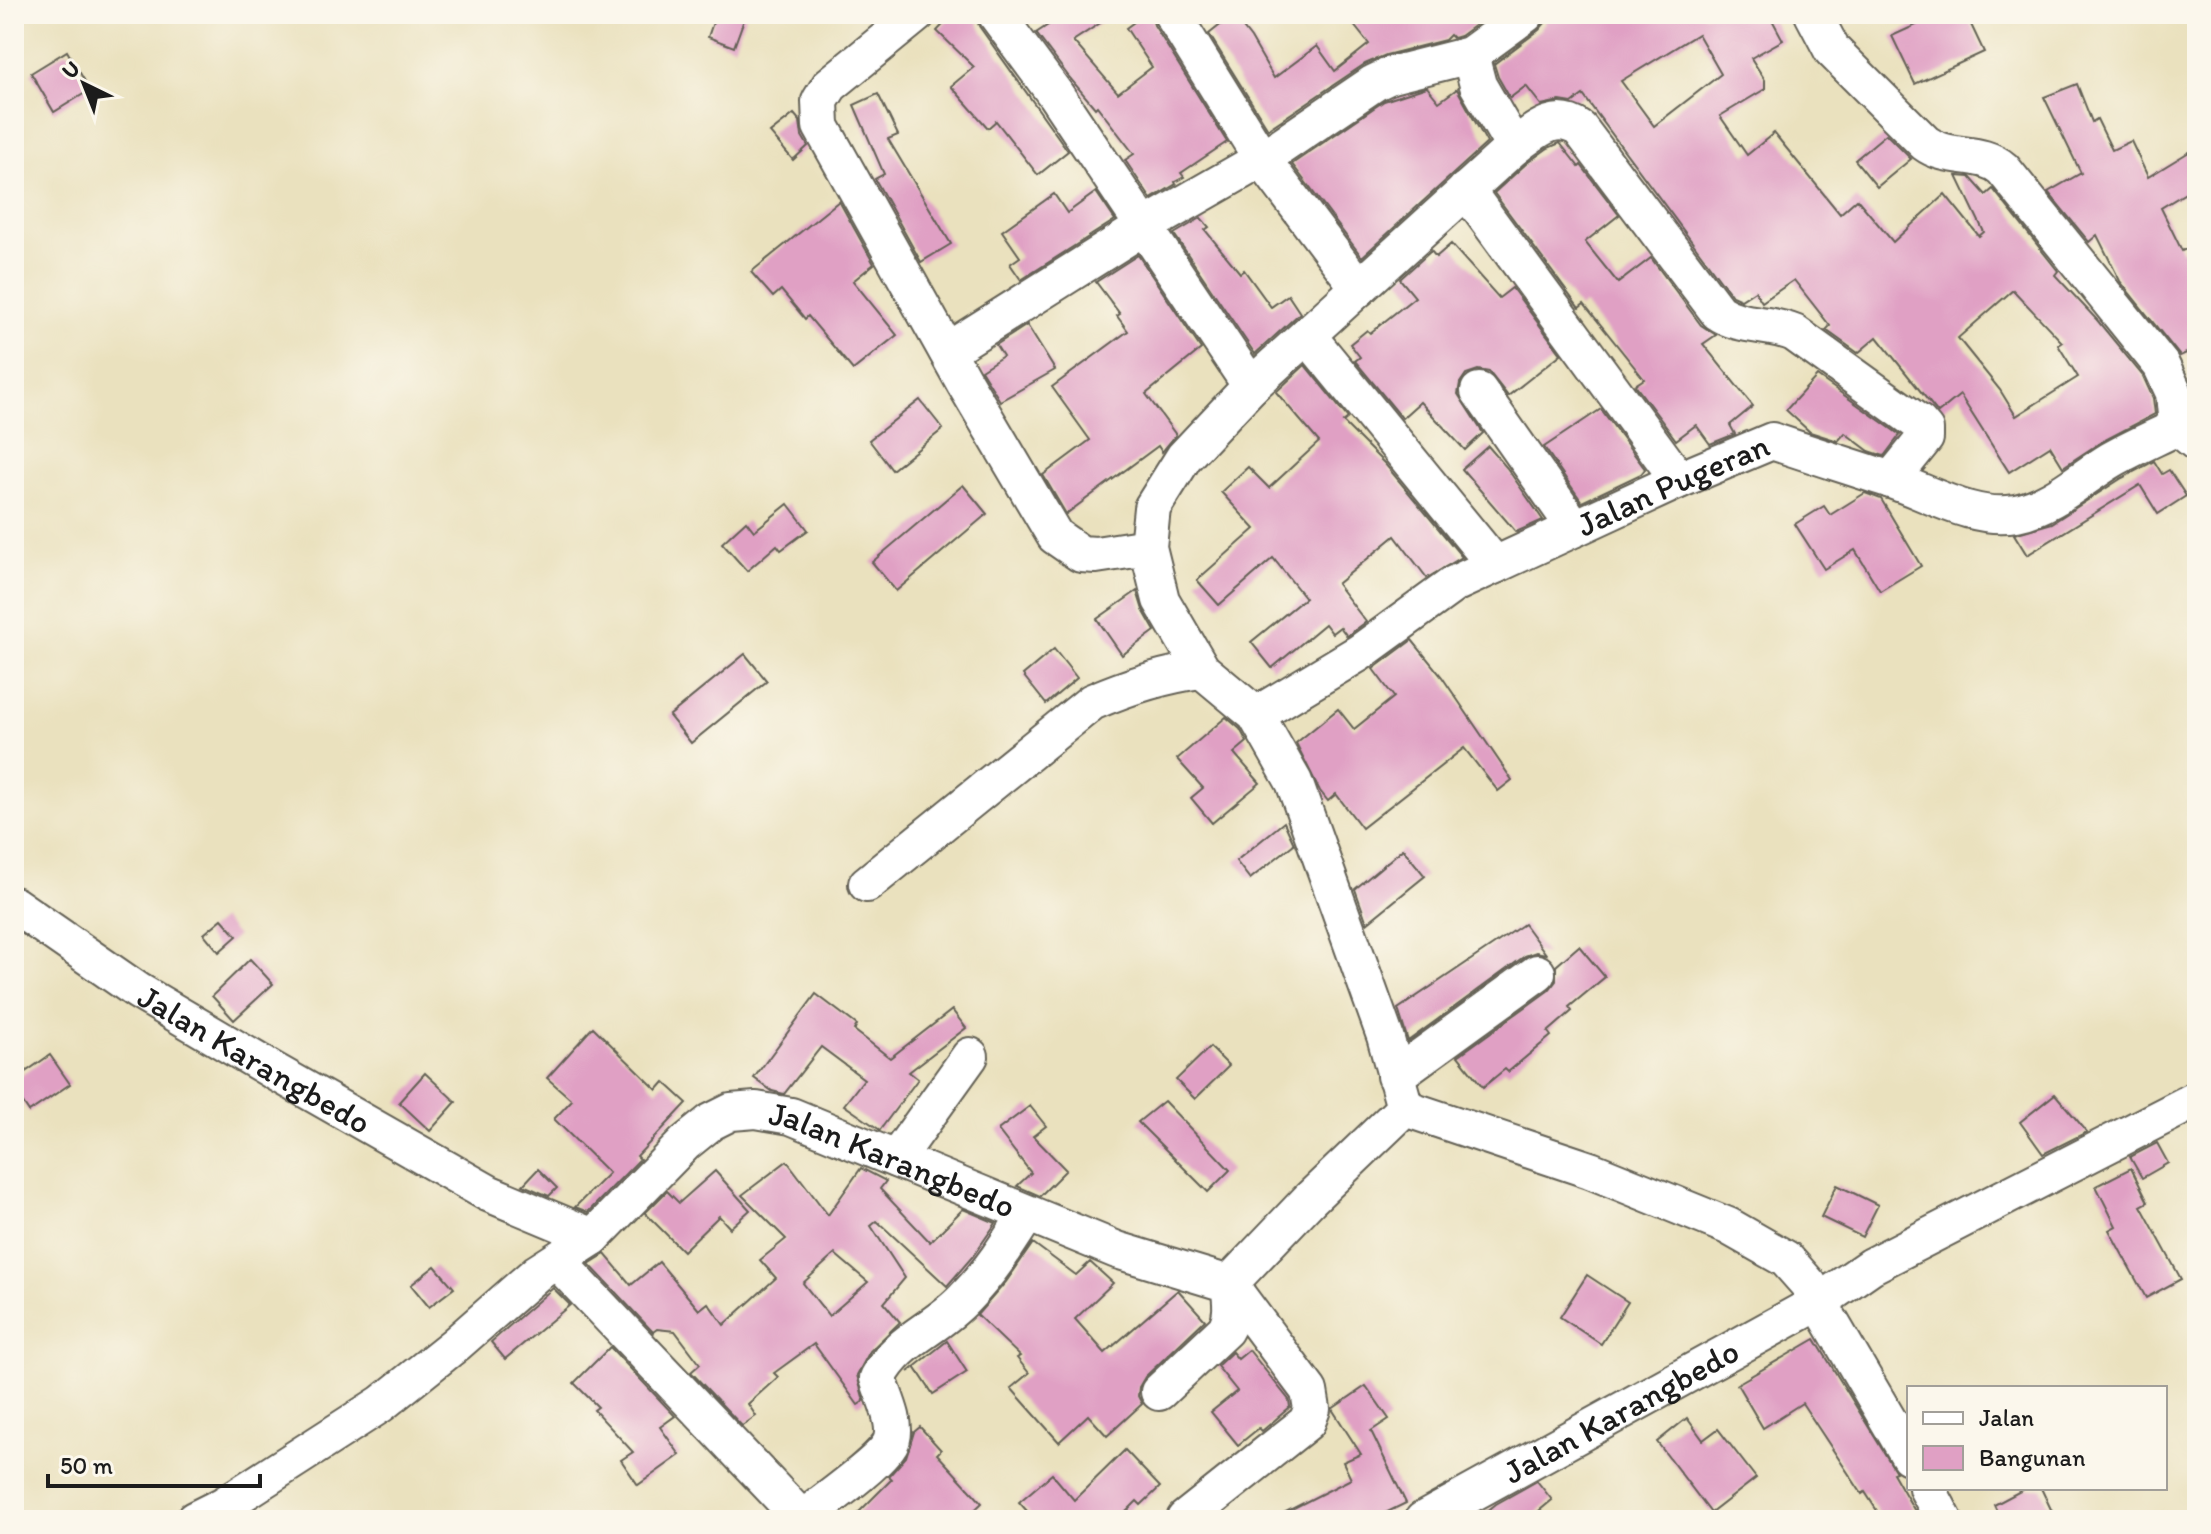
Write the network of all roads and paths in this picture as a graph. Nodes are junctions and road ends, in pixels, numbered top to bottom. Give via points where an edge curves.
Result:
1 (996, 14) edge
2 (1172, 14) edge
3 (1526, 14) edge
4 (1813, 14) edge
5 (913, 15) edge
6 (1470, 55) junction
7 (1514, 147) junction
8 (1262, 159) junction
9 (1466, 190) junction
10 (1145, 226) junction
11 (1359, 288) junction
12 (1307, 335) junction
13 (947, 351) junction
14 (1251, 386) junction
15 (1479, 391) dead end
16 (2187, 435) edge
17 (1679, 480) junction
18 (1891, 480) junction
19 (1575, 528) junction
20 (1148, 547) junction
21 (1495, 565) junction
22 (1202, 670) junction
23 (1256, 715) junction
24 (867, 884) dead end
25 (14, 905) edge
26 (1537, 973) dead end
27 (970, 1056) dead end
28 (1400, 1092) junction
29 (2197, 1099) edge
30 (896, 1159) junction
31 (1027, 1214) junction
32 (593, 1237) junction
33 (557, 1261) junction
34 (1229, 1284) junction
35 (1819, 1302) junction
36 (1159, 1392) dead end
37 (1907, 1453) edge
38 (1928, 1490) edge
39 (1185, 1519) edge
40 (194, 1520) edge
41 (803, 1520) edge
42 (1423, 1520) edge
43 (1944, 1520) edge

1 - 10 street
2 - 8 street
3 - 6 street
4 - 16 street via 1832,50 1925,143 1942,153 1985,157 2003,169 2161,365
5 - 13 street via 830,85 820,101 821,126
6 - 7 street via 1478,85
6 - 8 street via 1382,78
7 - 9 street
7 - 18 street via 1548,123 1572,123 1718,312 1735,321 1794,333 1919,423 1925,438
8 - 10 street
8 - 11 street
9 - 11 street
9 - 17 street
10 - 13 street
10 - 14 street
11 - 12 street
12 - 14 street
12 - 21 street
13 - 20 street via 1055,536 1081,554
14 - 20 street via 1184,457 1152,508
15 - 19 street
16 - 18 street, Jalan Pugeran via 2111,460 2070,489 2017,513 1967,509
17 - 18 street, Jalan Pugeran via 1772,441
17 - 19 street, Jalan Pugeran
19 - 21 street, Jalan Pugeran
20 - 22 street via 1161,600
21 - 23 street, Jalan Pugeran via 1454,584 1359,653
22 - 23 street
22 - 24 street via 1164,675 1092,702
23 - 28 street via 1294,782 1314,832
25 - 32 street, Jalan Karangbedo via 138,991 272,1070 488,1193
26 - 28 street
27 - 30 street
28 - 34 street
28 - 35 street via 1728,1226 1786,1259
29 - 35 street, Jalan Karangbedo via 1871,1266
30 - 31 street, Jalan Karangbedo
30 - 32 street, Jalan Karangbedo via 791,1116 731,1112 685,1143
31 - 34 street, Jalan Karangbedo via 1117,1250
31 - 41 street via 965,1299 888,1358 878,1378 893,1426 892,1442
32 - 33 street, Jalan Karangbedo
33 - 40 street, Jalan Karangbedo via 508,1295 381,1404
33 - 41 street
34 - 36 street via 1229,1324
34 - 39 street via 1309,1391 1312,1409 1307,1422
35 - 37 street
35 - 42 street, Jalan Karangbedo
38 - 43 street

